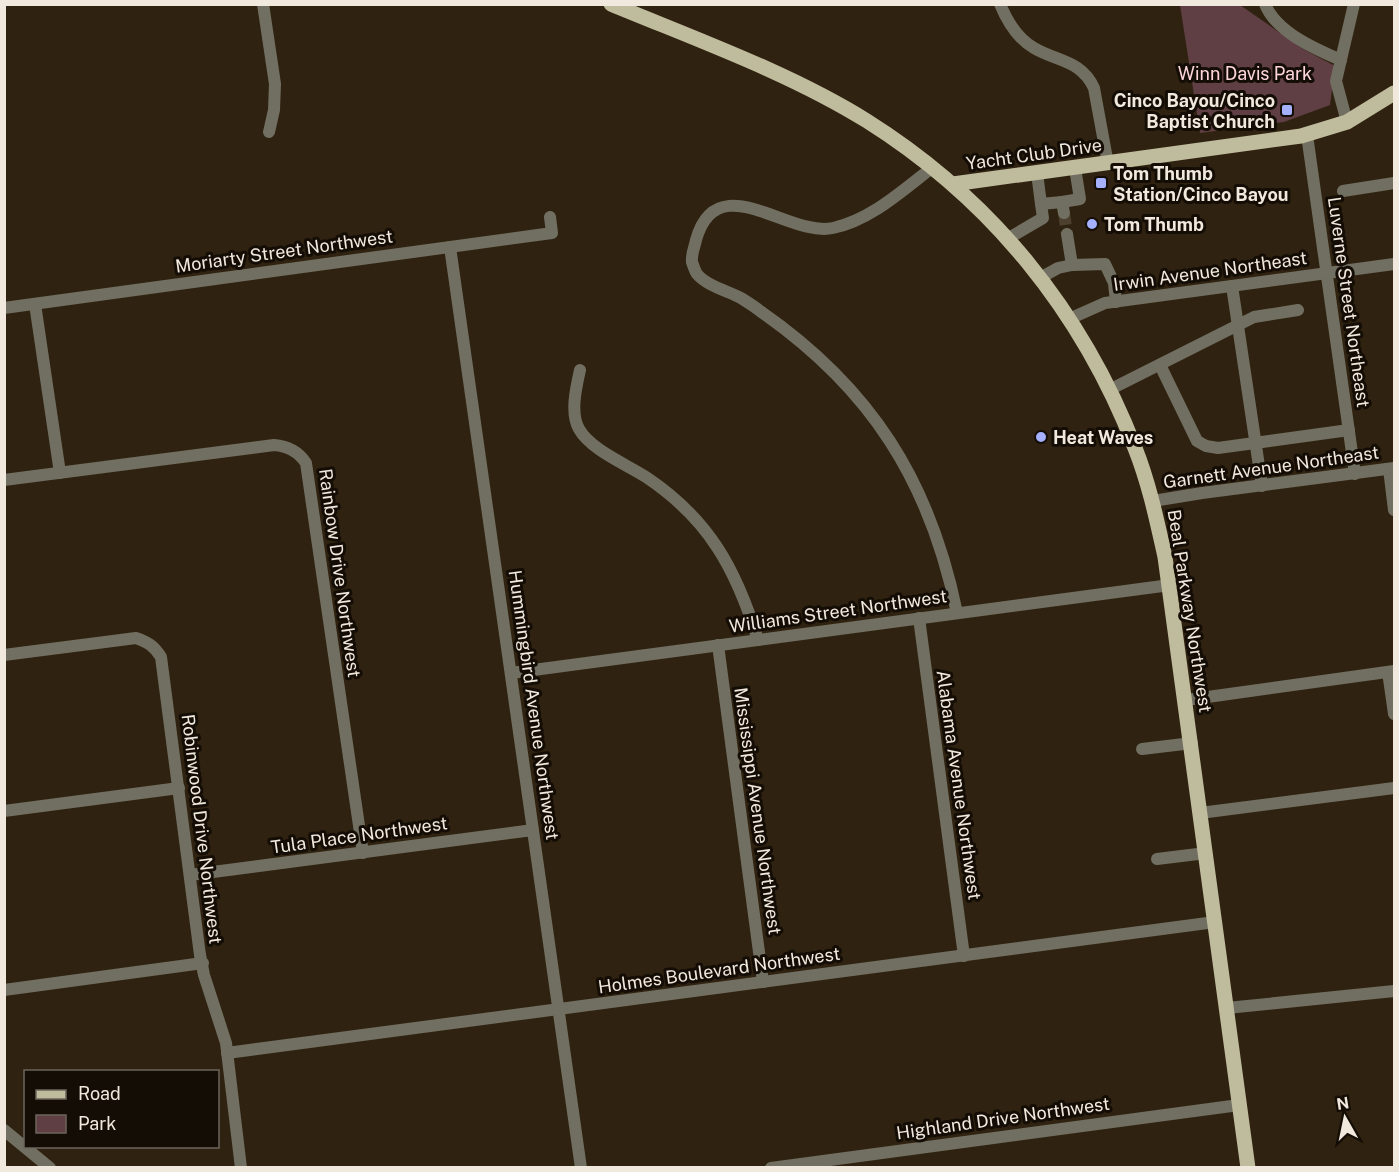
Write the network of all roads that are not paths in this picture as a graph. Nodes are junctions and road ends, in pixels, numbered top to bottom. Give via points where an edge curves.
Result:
1 (263, 4) edge
2 (1000, 4) edge
3 (1264, 4) edge
4 (1354, 4) edge
5 (620, 6) edge
6 (1341, 60) junction
7 (1395, 93) edge
8 (1347, 122) junction
9 (269, 132) dead end
10 (1307, 135) junction
11 (1107, 164) junction
12 (933, 167) junction
13 (1075, 168) junction
14 (1037, 173) junction
15 (1395, 183) edge
16 (953, 184) junction
17 (1343, 191) dead end
18 (1041, 204) junction
19 (550, 217) dead end
20 (1067, 234) tunnel mouth
21 (1007, 239) junction
22 (450, 247) junction
23 (1395, 264) edge
24 (1072, 265) junction
25 (1327, 273) junction
26 (1040, 278) junction
27 (1232, 286) junction
28 (1116, 302) junction
29 (36, 304) junction
30 (4, 308) edge
31 (1298, 310) dead end
32 (1069, 319) junction
33 (1238, 326) junction
34 (1160, 365) junction
35 (580, 370) dead end
36 (1109, 390) junction
37 (1349, 430) junction
38 (1256, 442) junction
39 (1392, 468) edge
40 (60, 473) junction
41 (1355, 474) junction
42 (4, 480) edge
43 (1262, 486) junction
44 (1153, 501) junction
45 (1395, 510) edge
46 (1170, 585) junction
47 (957, 613) junction
48 (918, 618) junction
49 (758, 640) junction
50 (718, 645) junction
51 (4, 655) edge
52 (1391, 672) edge
53 (511, 673) junction
54 (1186, 700) junction
55 (1395, 714) edge
56 (1192, 743) junction
57 (1142, 749) dead end
58 (179, 788) junction
59 (1395, 788) edge
60 (4, 811) edge
61 (1200, 813) junction
62 (533, 830) junction
63 (1206, 852) junction
64 (363, 853) junction
65 (1157, 860) dead end
66 (190, 875) junction
67 (1215, 922) junction
68 (964, 956) junction
69 (203, 963) junction
70 (763, 982) junction
71 (4, 990) edge
72 (1395, 991) edge
73 (1227, 1008) junction
74 (559, 1009) junction
75 (227, 1053) junction
76 (1239, 1105) junction
77 (4, 1130) edge
78 (24, 1146) edge
79 (26, 1148) edge
80 (50, 1167) edge
81 (241, 1167) edge
82 (581, 1167) edge
83 (771, 1167) edge
84 (1248, 1167) edge

1 - 9 street via 275,84
2 - 11 street via 1020,37 1079,68 1089,78
3 - 6 street via 1295,37
4 - 6 street
5 - 12 main road, Beal Parkway Northwest via 823,96 866,120
6 - 8 street via 1336,81
7 - 8 main road, Yacht Club Drive
8 - 10 main road, Yacht Club Drive
10 - 11 main road, Yacht Club Drive
10 - 25 street, Luverne Street Northeast
11 - 13 main road, Yacht Club Drive
12 - 16 main road, Beal Parkway Northwest
12 - 47 street via 894,198 830,229 810,229 745,205 725,206 702,224 692,262 705,280 744,300 816,353 882,428 926,509
13 - 14 main road, Yacht Club Drive
13 - 18 street via 1080,199 1063,208
14 - 16 main road, Yacht Club Drive
14 - 18 street
15 - 17 street
16 - 21 main road, Beal Parkway Northwest
18 - 21 street via 1043,218
19 - 22 street, Moriarty Street Northwest via 552,233
20 - 24 street
21 - 26 main road, Beal Parkway Northwest
22 - 29 street, Moriarty Street Northwest
22 - 53 street, Hummingbird Avenue Northwest
23 - 25 street, Irwin Avenue Northeast
24 - 26 street
24 - 28 street via 1105,264 1114,283
25 - 27 street, Irwin Avenue Northeast
25 - 37 street, Luverne Street Northeast
26 - 32 main road, Beal Parkway Northwest
27 - 28 street, Irwin Avenue Northeast
27 - 33 street
28 - 32 street, Irwin Avenue Northeast
29 - 30 street, Moriarty Street Northwest
29 - 40 street
31 - 33 street via 1254,317
32 - 36 main road, Beal Parkway Northwest
33 - 34 street
33 - 38 street
34 - 36 street
34 - 38 street via 1197,441 1218,448
35 - 49 street via 575,391 578,428 590,443 663,489 701,524 737,580
36 - 44 main road, Beal Parkway Northwest
37 - 38 street
37 - 41 street, Luverne Street Northeast
38 - 43 street
39 - 41 street, Garnett Avenue Northeast
39 - 45 street
40 - 42 street, Rainbow Drive Northwest
40 - 64 street, Rainbow Drive Northwest via 274,445 291,448 302,457 308,475
41 - 43 street, Garnett Avenue Northeast
43 - 44 street, Garnett Avenue Northeast
44 - 46 main road, Beal Parkway Northwest
46 - 47 street, Williams Street Northwest
46 - 54 main road, Beal Parkway Northwest
47 - 48 street, Williams Street Northwest
48 - 49 street, Williams Street Northwest
48 - 68 street, Alabama Avenue Northwest
49 - 50 street, Williams Street Northwest
50 - 53 street, Williams Street Northwest
50 - 70 street, Mississippi Avenue Northwest
51 - 58 street, Robinwood Drive Northwest via 124,638 136,638 155,647 164,670
52 - 54 street
52 - 55 street
53 - 62 street, Hummingbird Avenue Northwest
54 - 56 main road, Beal Parkway Northwest
56 - 57 street
56 - 61 main road, Beal Parkway Northwest
58 - 60 street
58 - 66 street, Robinwood Drive Northwest
59 - 61 street
61 - 63 main road, Beal Parkway Northwest
62 - 64 street, Tula Place Northwest
62 - 74 street, Hummingbird Avenue Northwest
63 - 65 street
63 - 67 main road, Beal Parkway Northwest
64 - 66 street, Tula Place Northwest
66 - 69 street, Robinwood Drive Northwest
67 - 68 street, Holmes Boulevard Northwest
67 - 73 main road, Beal Parkway Northwest
68 - 70 street, Holmes Boulevard Northwest
69 - 71 street
69 - 75 street, Robinwood Drive Northwest
70 - 74 street, Holmes Boulevard Northwest
72 - 73 street
73 - 76 main road, Beal Parkway Northwest
74 - 75 street, Holmes Boulevard Northwest
74 - 82 street, Hummingbird Avenue Northwest
75 - 81 street, Robinwood Drive Northwest
76 - 83 street, Highland Drive Northwest
76 - 84 main road, Beal Parkway Northwest
77 - 78 street
79 - 80 street

